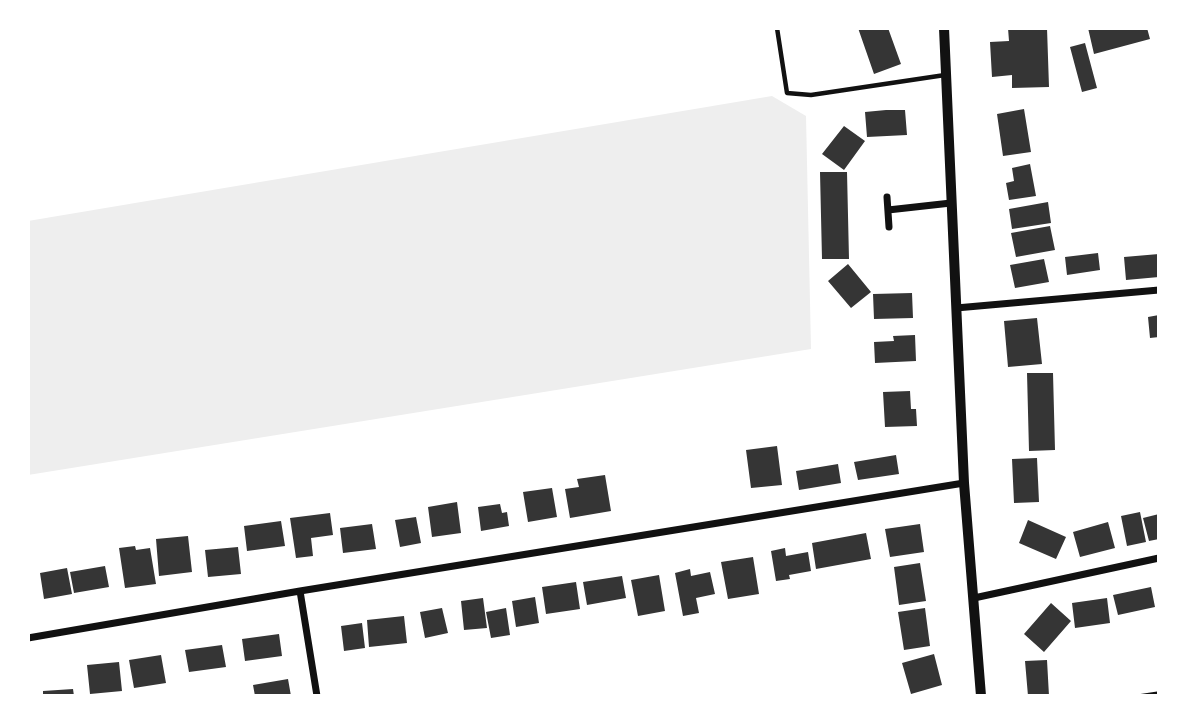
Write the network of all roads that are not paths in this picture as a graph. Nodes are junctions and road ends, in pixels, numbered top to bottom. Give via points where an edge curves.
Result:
1 (777, 28) edge
2 (944, 28) edge
3 (946, 75) junction
4 (887, 197) dead end
5 (951, 203) junction
6 (888, 210) junction
7 (889, 227) dead end
8 (1159, 290) edge
9 (956, 308) junction
10 (964, 483) junction
11 (1159, 558) edge
12 (300, 591) junction
13 (974, 598) junction
14 (28, 638) edge
15 (317, 696) edge
16 (981, 696) edge

1 - 3 lane via 787,93 811,96
2 - 3 street
3 - 5 street
4 - 6 street
5 - 6 street
5 - 9 street
6 - 7 street
8 - 9 street
9 - 10 street
10 - 12 street
10 - 13 street
11 - 13 street
12 - 14 street
12 - 15 street
13 - 16 street

